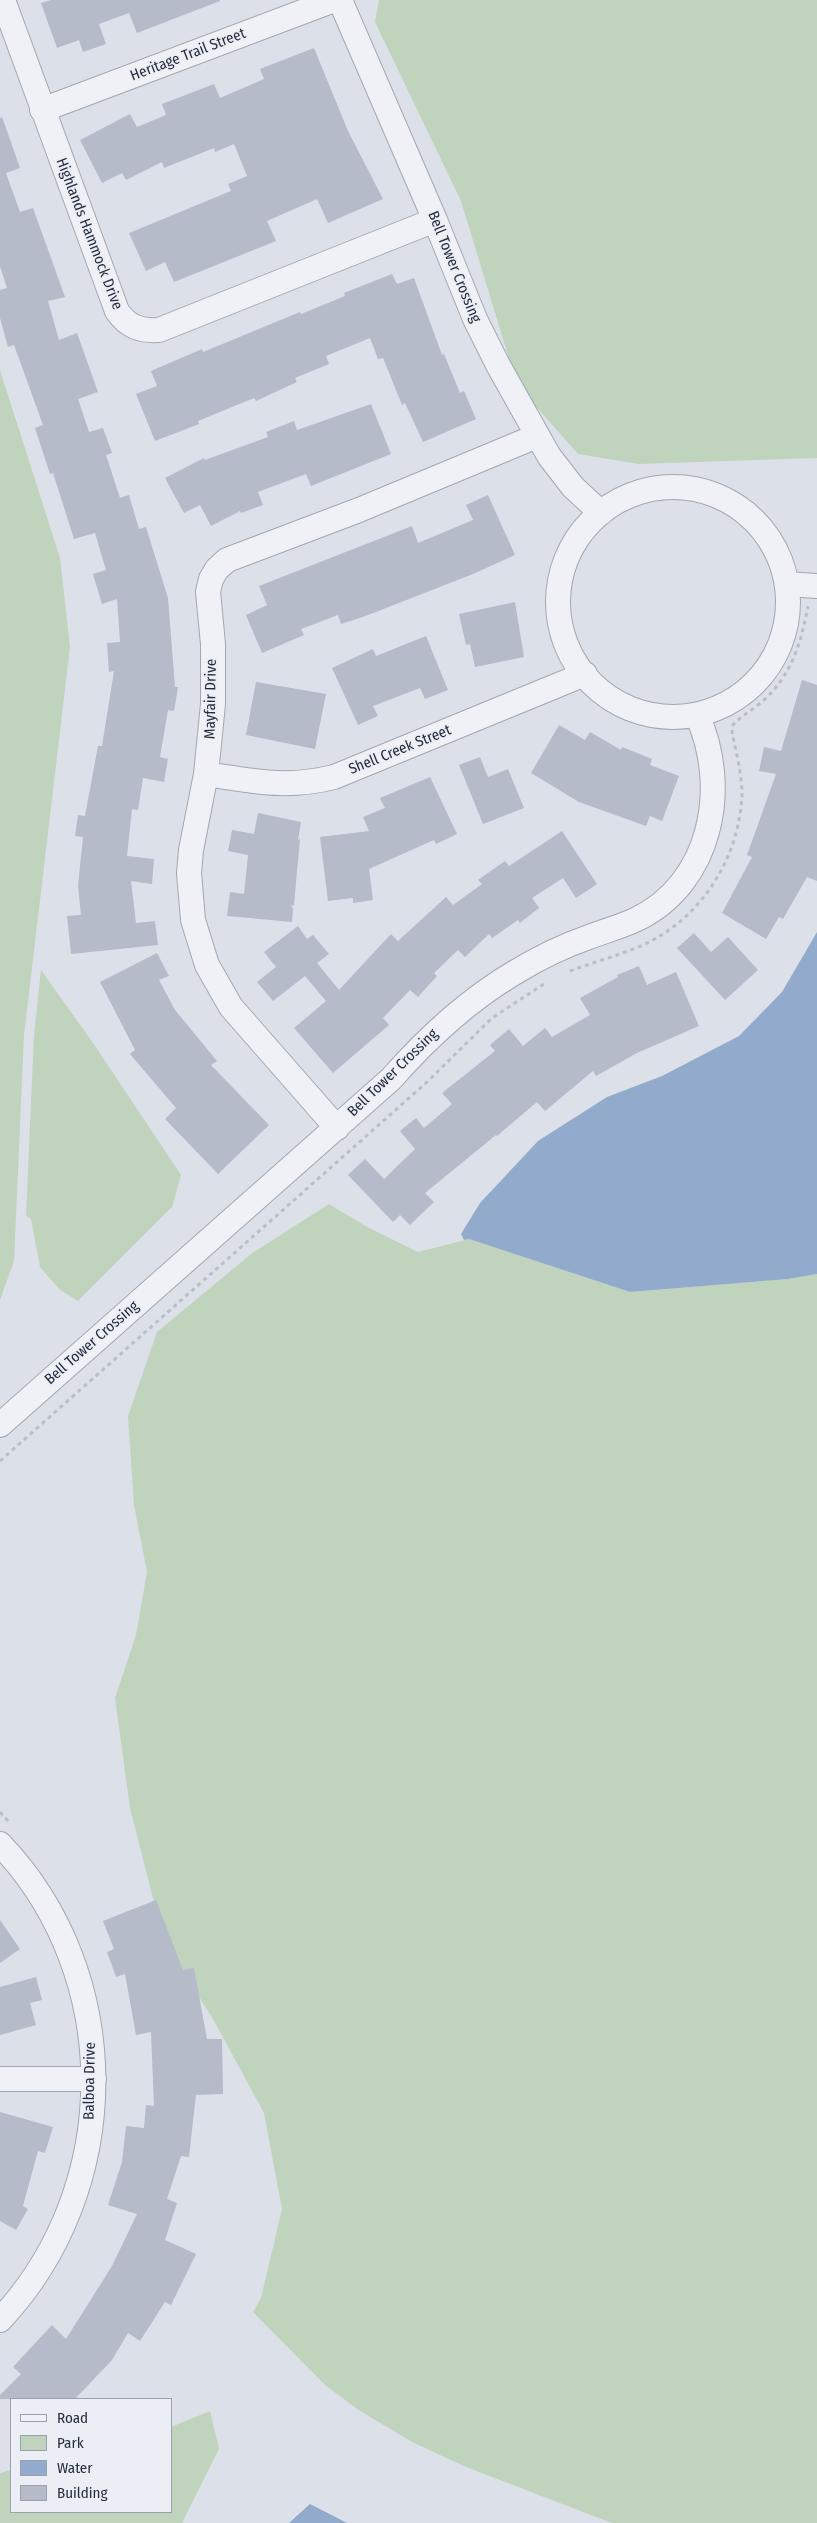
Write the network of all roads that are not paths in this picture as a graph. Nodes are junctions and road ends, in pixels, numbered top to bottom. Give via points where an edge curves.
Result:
1 (3, 0) edge
2 (334, 0) edge
3 (340, 0) edge
4 (42, 110) junction
5 (435, 220) junction
6 (537, 436) junction
7 (601, 513) junction
8 (787, 584) junction
9 (815, 586) edge
10 (585, 674) junction
11 (697, 715) junction
12 (206, 774) junction
13 (337, 1128) junction
14 (0, 1424) edge
15 (0, 1844) edge
16 (0, 2079) edge
17 (94, 2079) junction
18 (0, 2320) edge

1 - 4 street, Highlands Hammock Drive
2 - 4 street, Heritage Trail Street
3 - 5 street, Bell Tower Crossing
4 - 5 street, Highlands Hammock Drive via 116,312 134,328 159,330
5 - 6 street, Bell Tower Crossing via 475,319
6 - 7 street, Bell Tower Crossing via 573,487
6 - 12 street, Mayfair Drive via 359,510 227,560 218,569 208,592 213,644 213,704
7 - 8 street via 627,497 662,488 699,490 716,495 732,503 760,526 779,556
7 - 10 street via 573,546 560,580 558,598 563,635 570,653
8 - 9 street
8 - 11 street via 786,626 773,659 748,688 724,705
10 - 11 street via 607,695 641,712 659,716
10 - 12 street, Shell Creek Street via 334,777 306,784 277,784
11 - 13 street, Bell Tower Crossing via 711,753 713,808 698,858 680,885 657,907 635,920 537,960 491,988 441,1027 392,1079
12 - 13 street, Mayfair Drive via 189,874 193,920 202,951 230,1007
13 - 14 street, Bell Tower Crossing
15 - 17 street, Balboa Drive via 42,1896 66,1942 89,2018
16 - 17 street
17 - 18 street, Balboa Drive via 84,2160 71,2205 41,2268

